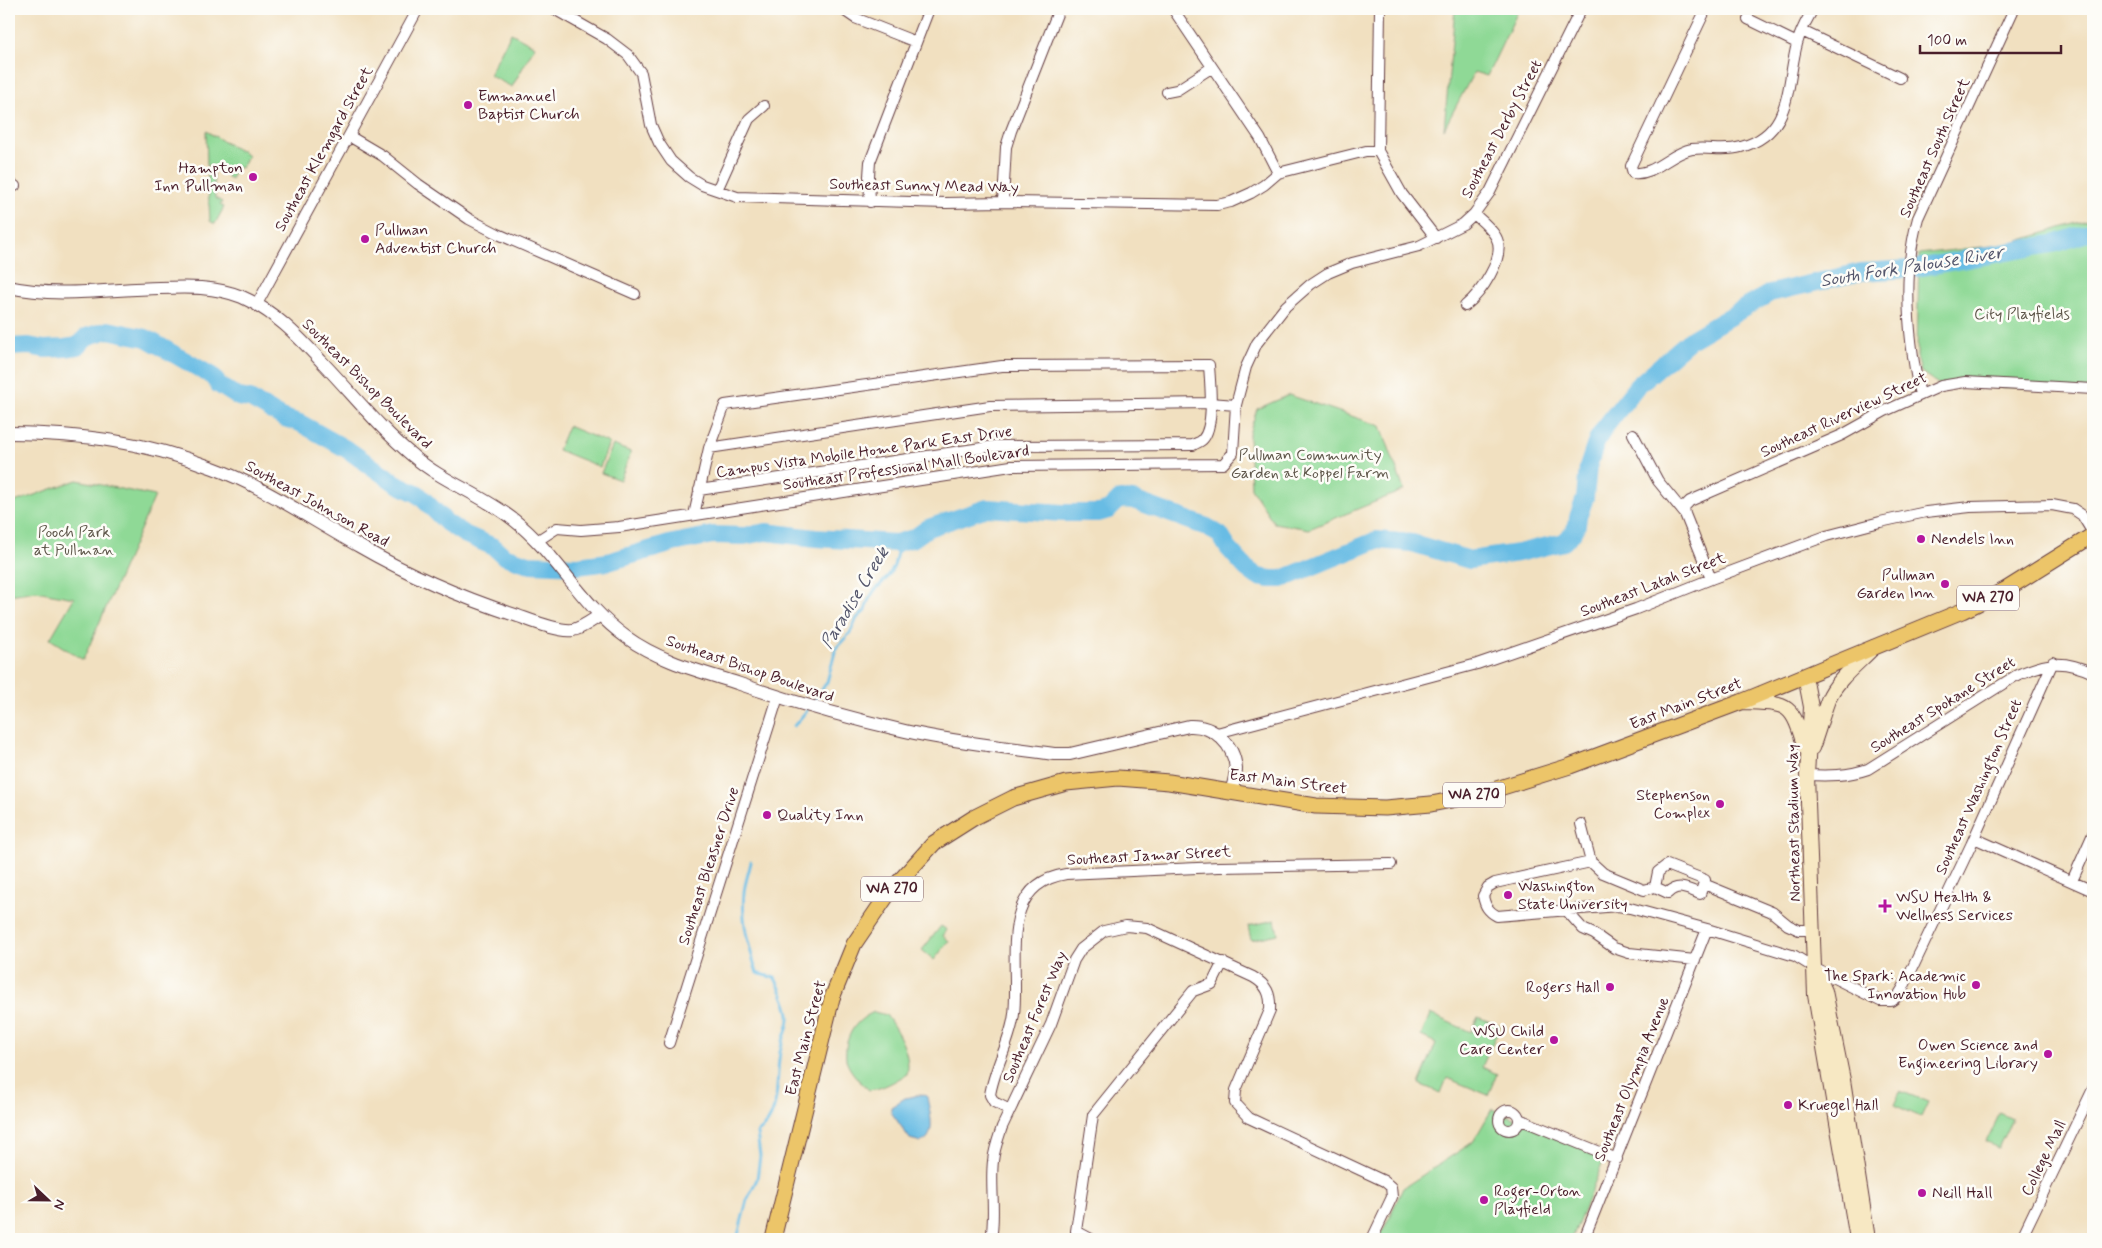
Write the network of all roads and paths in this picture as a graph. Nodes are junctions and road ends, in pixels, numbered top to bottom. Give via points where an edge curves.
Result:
1 (418, 9) edge
2 (554, 9) edge
3 (842, 9) edge
4 (929, 9) edge
5 (1059, 9) edge
6 (1173, 9) edge
7 (1380, 9) edge
8 (1581, 9) edge
9 (1706, 9) edge
10 (1812, 9) edge
11 (2014, 9) edge
12 (1748, 19) dead end
13 (1802, 31) junction
14 (916, 42) junction
15 (1797, 43) junction
16 (1212, 68) junction
17 (1900, 78) dead end
18 (1167, 92) dead end
19 (764, 106) dead end
20 (349, 136) junction
21 (1378, 151) junction
22 (1278, 173) junction
23 (717, 190) junction
24 (870, 202) junction
25 (1003, 202) junction
26 (1474, 214) junction
27 (1436, 238) junction
28 (9, 287) edge
29 (635, 294) dead end
30 (257, 304) junction
31 (1465, 306) dead end
32 (2093, 389) edge
33 (1920, 395) junction
34 (1210, 403) junction
35 (1236, 405) junction
36 (9, 433) edge
37 (1634, 434) dead end
38 (708, 448) junction
39 (699, 490) junction
40 (1685, 514) junction
41 (694, 515) junction
42 (2093, 534) edge
43 (541, 545) junction
44 (1711, 579) junction
45 (599, 616) junction
46 (1876, 646) junction
47 (2053, 662) junction
48 (2093, 674) edge
49 (1805, 676) junction
50 (778, 697) junction
51 (1741, 702) junction
52 (1217, 733) junction
53 (1808, 758) junction
54 (1807, 775) junction
55 (1231, 792) junction
56 (1581, 824) dead end
57 (2093, 834) edge
58 (1974, 838) junction
59 (1591, 862) junction
60 (1391, 864) dead end
61 (2072, 881) junction
62 (1704, 884) junction
63 (1655, 888) junction
64 (2093, 891) edge
65 (1586, 908) junction
66 (1566, 910) junction
67 (1579, 925) junction
68 (1707, 929) junction
69 (1814, 930) junction
70 (1695, 960) junction
71 (1223, 962) junction
72 (1816, 969) junction
73 (669, 1043) dead end
74 (2093, 1089) edge
75 (1010, 1110) junction
76 (1519, 1119) dead end
77 (1617, 1159) junction
78 (773, 1239) edge
79 (990, 1239) edge
80 (1091, 1239) edge
81 (1372, 1239) edge
82 (1584, 1239) edge
83 (1857, 1239) edge
84 (1868, 1239) edge
85 (2021, 1239) edge

1 - 20 street, Southeast Klemgard Street
2 - 23 street, Southeast Sunny Mead Way via 608,39 628,55 641,74 651,125 671,161 689,177
3 - 14 street via 855,18
4 - 14 street
5 - 25 street via 1006,148
6 - 16 street
7 - 21 street
8 - 26 street, Southeast Derby Street via 1490,192
9 - 15 street via 1631,166 1633,173 1650,171 1678,153 1693,149 1730,150 1759,140 1781,116 1788,99
10 - 13 street
11 - 33 street, Southeast South Street via 1918,218 1913,237 1908,318 1911,355
12 - 15 street
13 - 15 street
13 - 17 street
14 - 24 street via 870,162
16 - 18 street via 1177,90
16 - 22 street via 1260,138
19 - 23 street via 749,119
20 - 29 street via 383,156 468,219
20 - 30 street, Southeast Klemgard Street
21 - 22 street, Southeast Sunny Mead Way via 1366,151
21 - 27 street via 1402,194
22 - 25 street, Southeast Sunny Mead Way via 1264,185 1217,206
23 - 24 street, Southeast Sunny Mead Way via 736,198
24 - 25 street, Southeast Sunny Mead Way
26 - 27 street, Southeast Derby Street via 1464,224
26 - 31 street via 1491,230 1499,250 1497,261 1476,298
27 - 35 street, Southeast Derby Street via 1419,246 1352,263 1328,273 1299,294 1275,318 1257,343 1241,382
28 - 30 street, Southeast Bishop Boulevard via 55,292 193,287 227,292
30 - 43 street, Southeast Bishop Boulevard via 302,341 414,457 493,504
32 - 33 street, Southeast Riverview Street via 1966,382 1941,386
33 - 40 street, Southeast Riverview Street via 1842,436 1690,501 1684,507
34 - 35 street
34 - 38 street via 990,406
34 - 38 street, Campus Vista Mobile Home Park East Drive via 1209,366 1002,366 725,405
34 - 39 street, Campus Vista Mobile Home Park East Drive via 1208,429 1203,440 1193,445 995,446
35 - 41 street, Southeast Professional Mall Boulevard via 1233,452 1223,464 1011,466
36 - 45 street, Southeast Johnson Road via 104,438 174,454 258,488 380,558 504,612 564,630 579,628
37 - 40 street via 1658,481
38 - 39 street
39 - 41 street
40 - 44 street
41 - 43 street, Southeast Professional Mall Boulevard via 619,527 557,528
42 - 44 street, Southeast Latah Street via 2082,514 2064,506 2016,504 1926,512 1826,536
42 - 46 main road, East Main Street / WA 270 via 2004,590
43 - 45 street, Southeast Bishop Boulevard
44 - 52 street, Southeast Latah Street via 1636,609 1477,664
45 - 50 street, Southeast Bishop Boulevard via 657,655
46 - 49 main road, East Main Street / WA 270
46 - 53 main road via 1828,699
47 - 48 street
47 - 54 street, Southeast Spokane Street via 2018,675 1868,769 1834,776
47 - 58 street, Southeast Washington Street
49 - 51 main road, East Main Street / WA 270
49 - 53 main road, Northeast Stadium Way via 1811,707
50 - 52 street, Southeast Bishop Boulevard via 907,732 1054,754 1070,754 1189,726
50 - 73 street, Southeast Bleasner Drive
51 - 53 main road via 1773,704 1792,711
51 - 55 main road, East Main Street / WA 270 via 1570,766 1477,795 1430,804 1385,808 1316,806
52 - 55 street via 1229,745 1234,757 1236,770
53 - 54 main road, Northeast Stadium Way
54 - 69 main road, Northeast Stadium Way
55 - 78 main road, East Main Street / WA 270 via 1118,778 1066,783 1013,798 934,843 871,917 854,944 838,981
56 - 59 street
57 - 61 street
58 - 61 street
58 - 72 street, Southeast Washington Street via 1898,996 1890,1002 1880,1001
59 - 63 street via 1603,873 1644,890
59 - 66 street via 1495,884 1488,887 1483,896 1487,909 1497,916
60 - 75 street, Southeast Jamar Street via 1219,867 1049,876 1033,888 1020,906 1015,928 1014,1016 990,1094 994,1102
61 - 64 street
62 - 63 street via 1700,894 1682,887 1674,888 1668,894
62 - 63 street via 1705,880 1667,865 1656,875
62 - 69 street via 1772,912 1799,930
65 - 66 street
65 - 67 street via 1578,915
65 - 68 street via 1618,906
66 - 67 street
67 - 70 street via 1614,948 1636,954
68 - 70 street, Southeast Olympia Avenue
68 - 72 street via 1795,956
69 - 72 main road, Northeast Stadium Way
70 - 77 street, Southeast Olympia Avenue
71 - 75 street, Southeast Forest Way via 1147,928 1115,927 1094,938 1074,960 1051,1024
71 - 80 street via 1212,984 1193,991 1093,1115 1076,1231
71 - 81 street, Southeast Forest Way via 1261,981 1271,998 1270,1010 1236,1090 1236,1103 1249,1118 1384,1180 1391,1187 1392,1197
72 - 83 main road, Northeast Stadium Way via 1815,995
72 - 84 main road, Northeast Stadium Way via 1825,991 1836,1044
74 - 85 street, College Mall
75 - 79 street, Southeast Forest Way via 993,1161
76 - 77 street
77 - 82 street, Southeast Olympia Avenue

